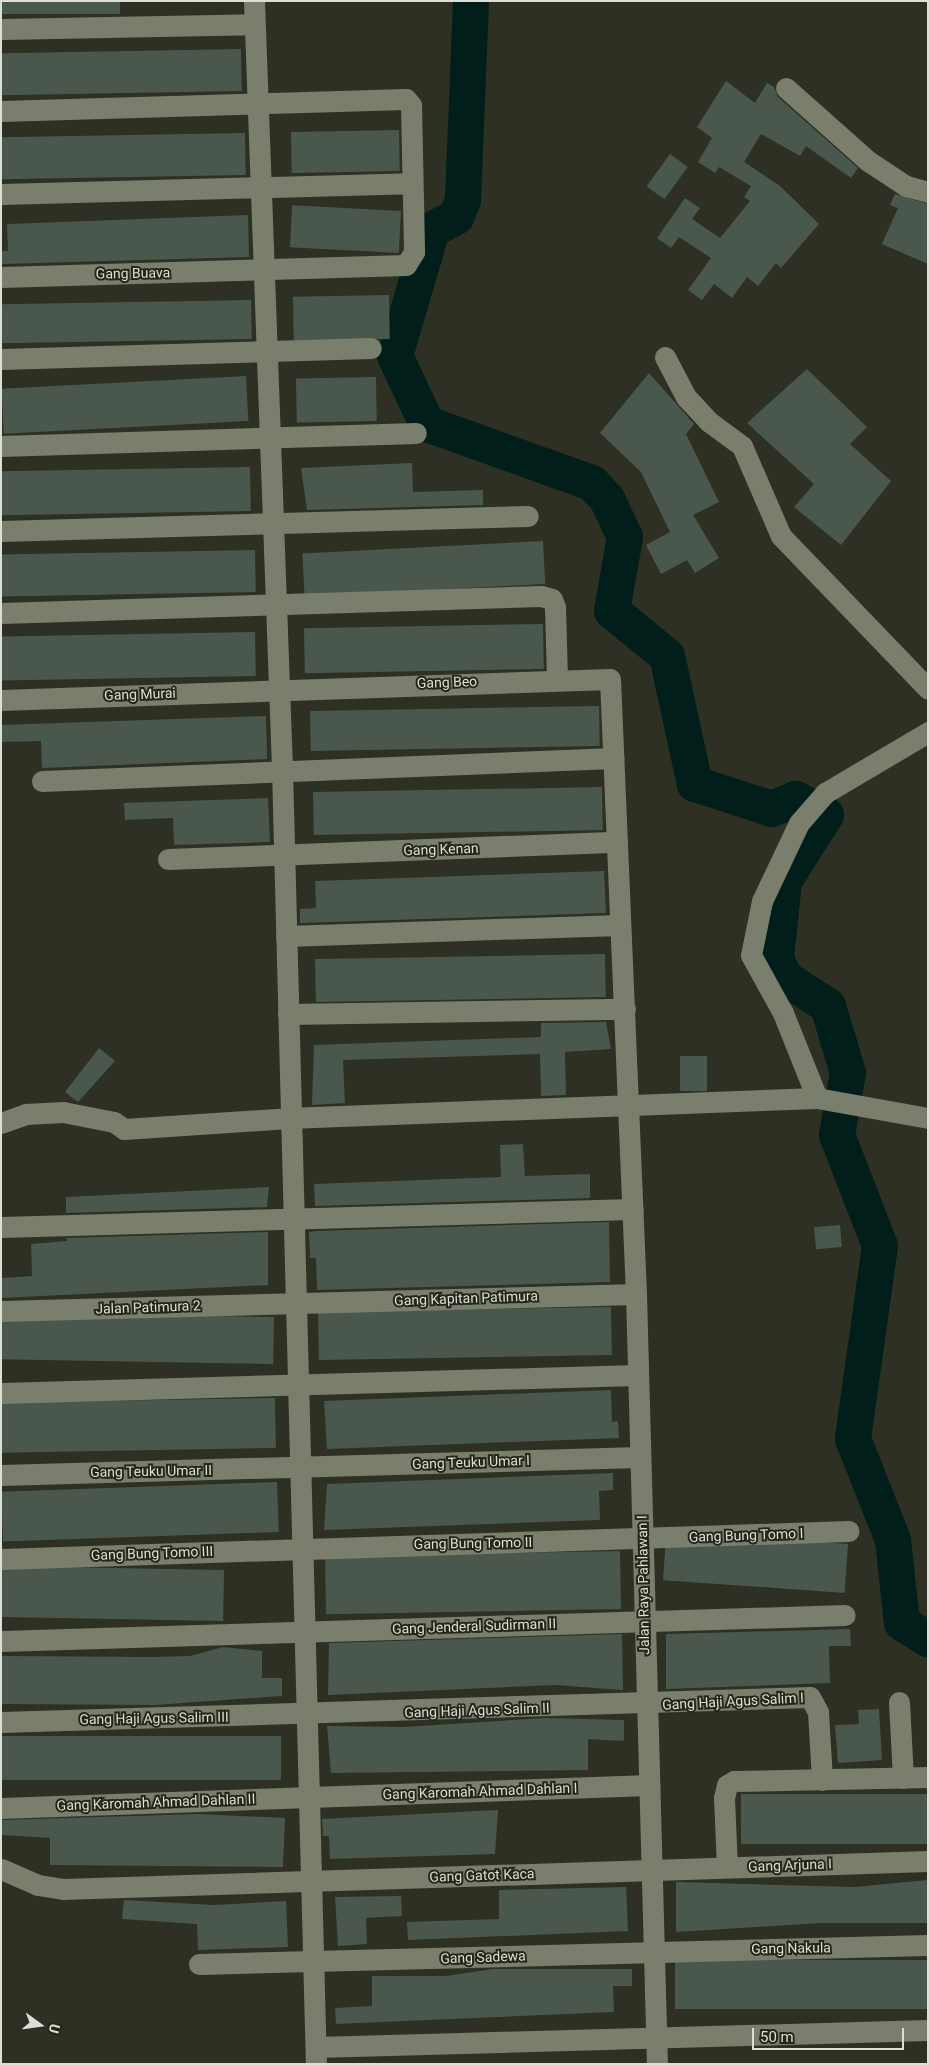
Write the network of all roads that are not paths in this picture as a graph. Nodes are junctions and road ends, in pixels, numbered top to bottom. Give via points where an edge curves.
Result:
1 (254, 1) edge
2 (254, 24) junction
3 (1, 30) edge
4 (786, 88) dead end
5 (256, 103) junction
6 (1, 111) edge
7 (410, 183) junction
8 (262, 186) junction
9 (928, 192) edge
10 (1, 194) edge
11 (265, 270) junction
12 (1, 277) edge
13 (371, 348) dead end
14 (265, 350) junction
15 (665, 357) dead end
16 (1, 359) edge
17 (416, 433) dead end
18 (267, 439) junction
19 (1, 446) edge
20 (528, 516) dead end
21 (270, 522) junction
22 (1, 531) edge
23 (275, 606) junction
24 (1, 613) edge
25 (557, 678) junction
26 (612, 684) joint
27 (278, 688) junction
28 (928, 689) edge
29 (1, 700) edge
30 (928, 732) edge
31 (614, 758) junction
32 (282, 769) junction
33 (42, 781) dead end
34 (608, 842) junction
35 (283, 855) junction
36 (168, 859) dead end
37 (620, 925) junction
38 (286, 936) junction
39 (626, 1008) junction
40 (288, 1014) junction
41 (821, 1099) junction
42 (629, 1106) junction
43 (288, 1118) junction
44 (928, 1118) edge
45 (1, 1123) edge
46 (633, 1209) junction
47 (293, 1217) junction
48 (1, 1227) edge
49 (636, 1294) junction
50 (295, 1303) junction
51 (1, 1311) edge
52 (636, 1375) junction
53 (298, 1384) junction
54 (1, 1393) edge
55 (640, 1457) junction
56 (301, 1467) junction
57 (1, 1475) edge
58 (849, 1531) dead end
59 (642, 1539) junction
60 (303, 1548) junction
61 (1, 1559) edge
62 (846, 1615) dead end
63 (643, 1622) junction
64 (306, 1631) junction
65 (1, 1640) edge
66 (899, 1702) dead end
67 (648, 1705) junction
68 (307, 1714) junction
69 (1, 1722) edge
70 (928, 1777) edge
71 (903, 1778) junction
72 (822, 1780) junction
73 (650, 1785) junction
74 (310, 1796) junction
75 (1, 1808) edge
76 (928, 1860) edge
77 (727, 1867) junction
78 (1, 1868) edge
79 (652, 1870) junction
80 (312, 1880) junction
81 (928, 1945) edge
82 (653, 1951) junction
83 (312, 1963) junction
84 (199, 1964) dead end
85 (928, 2030) edge
86 (657, 2037) junction
87 (316, 2055) edge
88 (657, 2064) edge

1 - 2 street
2 - 3 street
2 - 5 street
4 - 9 street via 868,161 906,186
5 - 6 street
5 - 7 street via 406,99 411,105
5 - 8 street
7 - 8 street
7 - 11 street, Gang Buava via 414,252 406,265
8 - 10 street
8 - 11 street
11 - 12 street, Gang Buava
11 - 14 street
13 - 14 street
14 - 16 street
14 - 18 street
15 - 28 street via 686,396 708,421 742,446 781,536
17 - 18 street
18 - 19 street
18 - 21 street
20 - 21 street
21 - 22 street
21 - 23 street
23 - 24 street
23 - 25 street via 541,596 552,599 555,607
23 - 27 street
25 - 26 street, Gang Beo via 604,677
25 - 27 street, Gang Beo
26 - 31 street, Jalan Raya Pahlawan I
27 - 29 street, Gang Murai
27 - 32 street
30 - 41 street via 825,793 799,823 762,901 751,956 783,1013
31 - 32 street
31 - 34 street, Jalan Raya Pahlawan I
32 - 33 street
32 - 35 street
34 - 35 street, Gang Kenan
34 - 37 street, Jalan Raya Pahlawan I
35 - 36 street, Gang Kenan
35 - 38 street
37 - 38 street
37 - 39 street, Jalan Raya Pahlawan I
38 - 40 street
39 - 40 street
39 - 42 street, Jalan Raya Pahlawan I
40 - 43 street
41 - 42 street
41 - 44 street
42 - 43 street
42 - 46 street, Jalan Raya Pahlawan I
43 - 45 street via 124,1129 114,1122 63,1112 26,1114
43 - 47 street
46 - 47 street
46 - 49 street, Jalan Raya Pahlawan I
47 - 48 street
47 - 50 street
49 - 50 street, Gang Kapitan Patimura
49 - 52 street, Jalan Raya Pahlawan I
50 - 51 street, Jalan Patimura 2
50 - 53 street
52 - 53 street
52 - 55 street, Jalan Raya Pahlawan I
53 - 54 street
53 - 56 street
55 - 56 street, Gang Teuku Umar I
55 - 59 street, Jalan Raya Pahlawan I
56 - 57 street, Gang Teuku Umar II
56 - 60 street
58 - 59 street, Gang Bung Tomo I
59 - 60 street, Gang Bung Tomo II
59 - 63 street, Jalan Raya Pahlawan I
60 - 61 street, Gang Bung Tomo III
60 - 64 street
62 - 63 street, Gang Jenderal Sudirman II
63 - 64 street, Gang Jenderal Sudirman II
63 - 67 street, Jalan Raya Pahlawan I
64 - 65 street, Gang Jenderal Sudirman II
64 - 68 street
66 - 71 street
67 - 68 street, Gang Haji Agus Salim II
67 - 72 street, Gang Haji Agus Salim I via 810,1697 816,1702
67 - 73 street, Jalan Raya Pahlawan I
68 - 69 street, Gang Haji Agus Salim III
68 - 74 street
70 - 71 street
71 - 72 street
72 - 77 street via 727,1784
73 - 74 street, Gang Karomah Ahmad Dahlan I
73 - 79 street, Jalan Raya Pahlawan I
74 - 75 street, Gang Karomah Ahmad Dahlan II
74 - 80 street
76 - 77 street, Gang Arjuna I
77 - 79 street, Gang Arjuna I
78 - 80 street, Gang Gatot Kaca via 52,1889
79 - 80 street, Gang Gatot Kaca
79 - 82 street, Jalan Raya Pahlawan I
80 - 83 street
81 - 82 street, Gang Nakula
82 - 83 street, Gang Sadewa
82 - 86 street, Jalan Raya Pahlawan I
83 - 84 street, Gang Sadewa
83 - 87 street
85 - 86 street
86 - 87 street
86 - 88 street, Jalan Raya Pahlawan I

